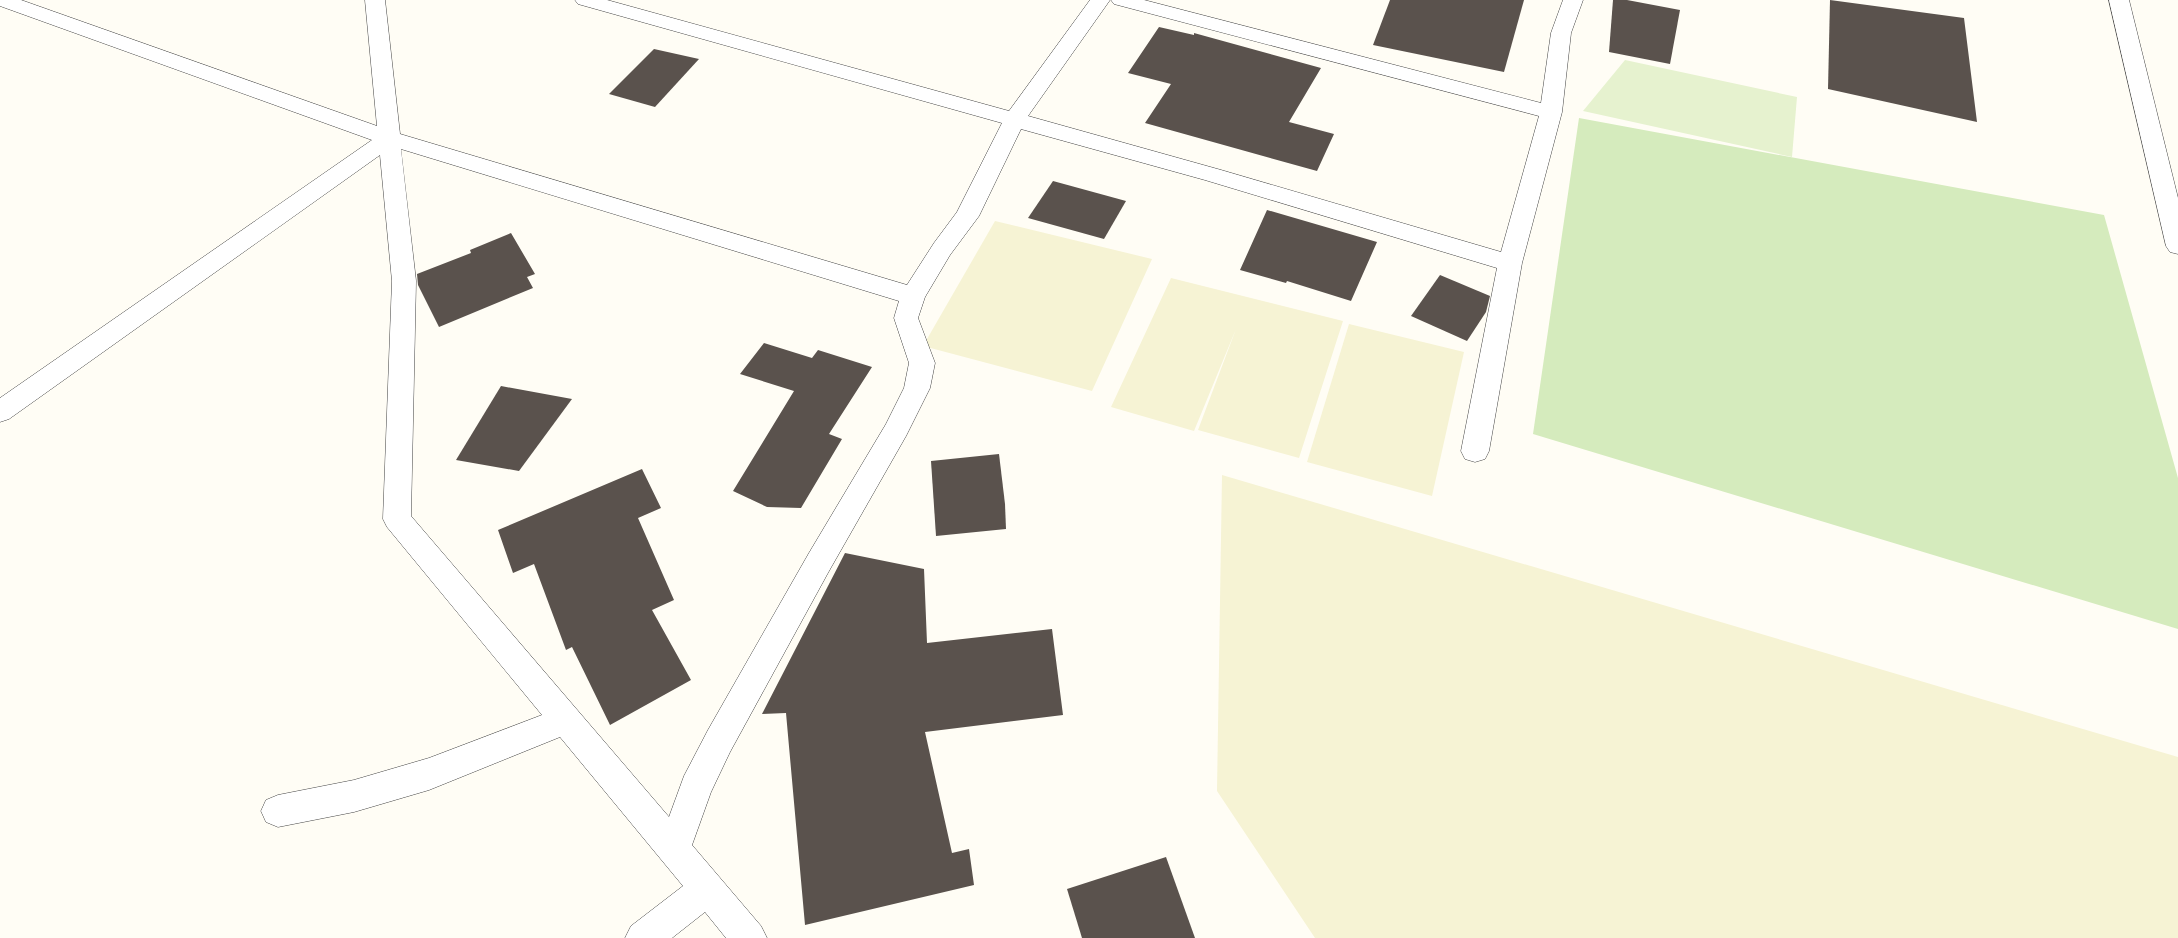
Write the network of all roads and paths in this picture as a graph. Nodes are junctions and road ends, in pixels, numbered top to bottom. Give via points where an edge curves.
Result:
1 (2, 0) edge
2 (585, 0) edge
3 (1100, 0) edge
4 (1121, 0) edge
5 (1573, 0) edge
6 (2119, 0) edge
7 (377, 1) edge
8 (1551, 112) junction
9 (1015, 119) junction
10 (389, 138) junction
11 (2178, 246) edge
12 (1510, 263) junction
13 (913, 296) junction
14 (0, 412) edge
15 (1475, 451) dead end
16 (566, 720) junction
17 (278, 811) dead end
18 (674, 849) junction
19 (708, 888) junction
20 (642, 938) edge
21 (749, 938) edge

1 - 10 street
2 - 9 street
3 - 9 street
4 - 8 street
5 - 8 street via 1561,33
6 - 11 street
7 - 10 street
8 - 12 street
9 - 12 street
9 - 13 street via 967,216
10 - 13 street
10 - 14 street
10 - 16 street via 404,281 397,519
12 - 15 street
13 - 18 street via 906,318 922,364 917,388 897,429 720,741 696,787
16 - 17 street via 429,774 354,796
16 - 18 street
18 - 19 street
19 - 20 street
19 - 21 street

